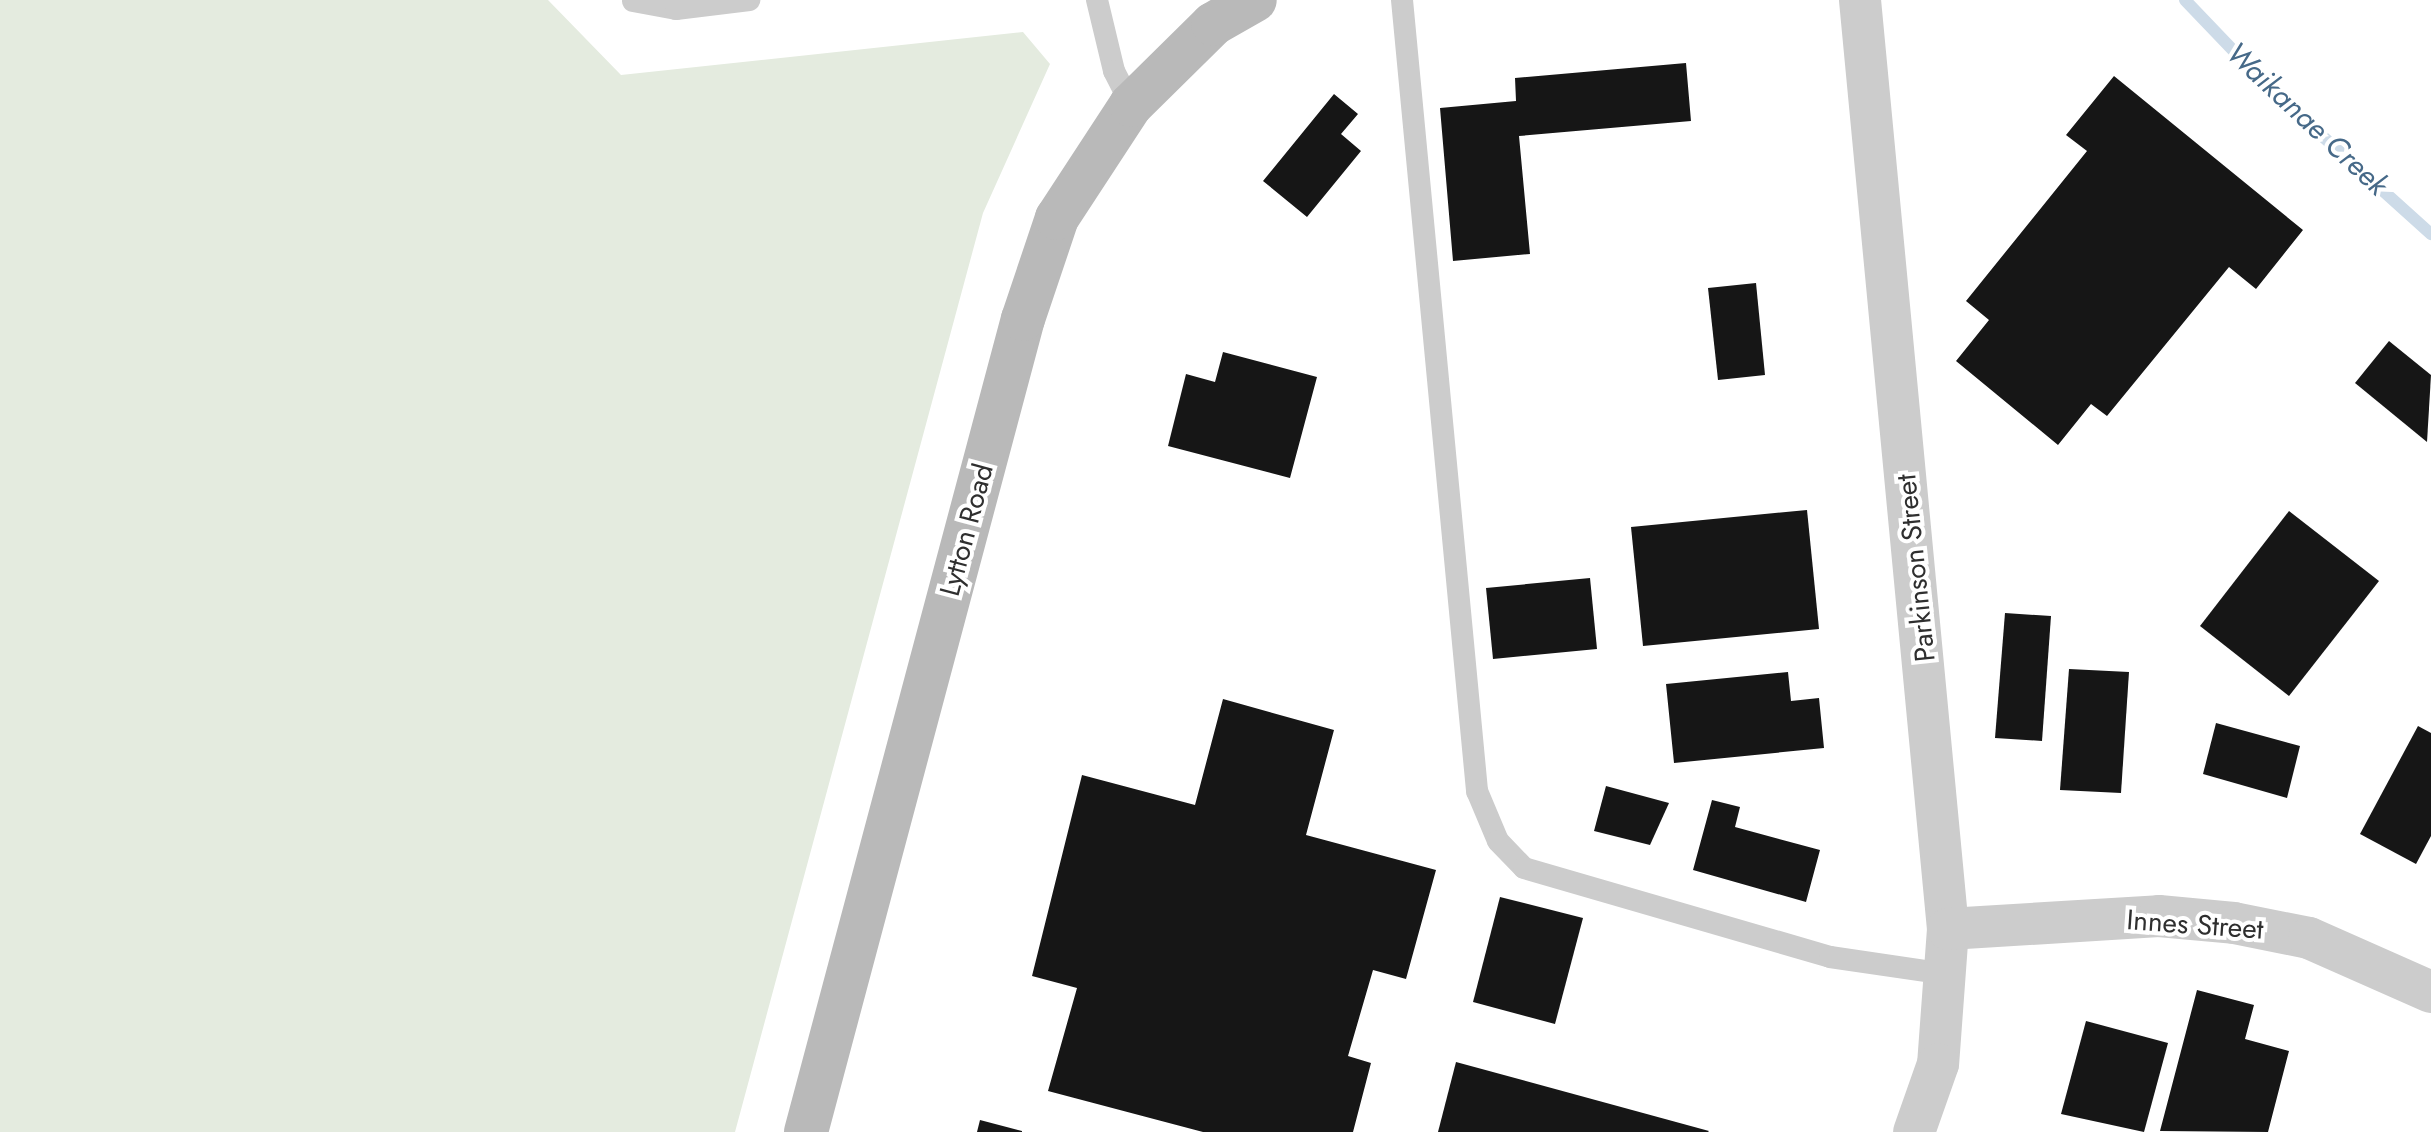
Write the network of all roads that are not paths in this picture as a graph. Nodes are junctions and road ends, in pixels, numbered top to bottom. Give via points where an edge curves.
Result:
1 (749, 0) edge
2 (1097, 0) edge
3 (1402, 0) edge
4 (1860, 0) edge
5 (633, 1) edge
6 (1239, 4) edge
7 (1131, 105) junction
8 (1948, 929) junction
9 (1947, 974) junction
10 (2431, 992) edge
11 (806, 1132) edge
12 (1914, 1132) edge

1 - 5 lane via 676,9
2 - 7 lane via 1114,71
3 - 9 lane via 1477,791 1498,841 1524,868 1830,957
4 - 8 street, Parkinson Street
6 - 7 main road, Lytton Road
7 - 11 main road, Lytton Road via 1057,218 1023,319
8 - 9 street, Parkinson Street
8 - 10 street, Innes Street via 2159,916 2234,923 2309,938
9 - 12 street, Parkinson Street via 1938,1064

